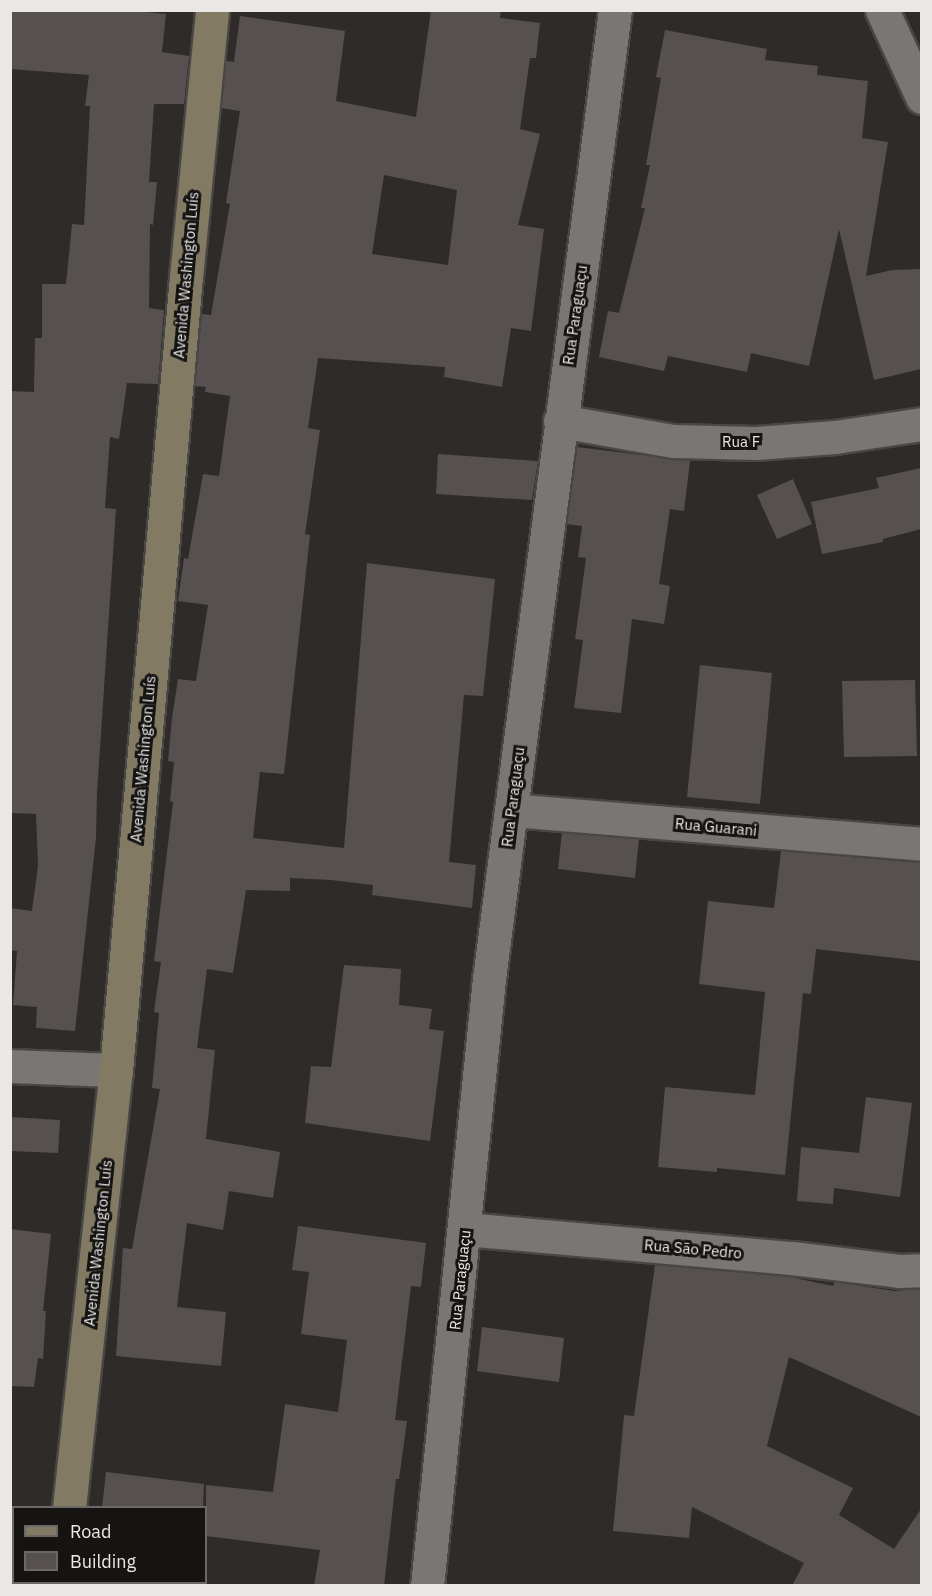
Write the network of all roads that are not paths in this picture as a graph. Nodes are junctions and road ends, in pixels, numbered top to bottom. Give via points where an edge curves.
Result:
1 (212, 10) edge
2 (615, 10) edge
3 (882, 10) edge
4 (921, 97) edge
5 (560, 422) junction
6 (921, 424) edge
7 (511, 810) junction
8 (921, 844) edge
9 (10, 1066) edge
10 (116, 1070) junction
11 (465, 1228) junction
12 (921, 1270) edge
13 (69, 1506) edge
14 (427, 1586) edge

1 - 10 main road, Avenida Washington Luís
2 - 5 street, Rua Paraguaçu
3 - 4 street
5 - 6 street, Rua F via 674,441 756,443 835,437
5 - 7 street, Rua Paraguaçu
7 - 8 street, Rua Guarani
7 - 11 street, Rua Paraguaçu via 489,979
9 - 10 street
10 - 13 main road, Avenida Washington Luís
11 - 12 street, Rua São Pedro via 899,1271
11 - 14 street, Rua Paraguaçu

